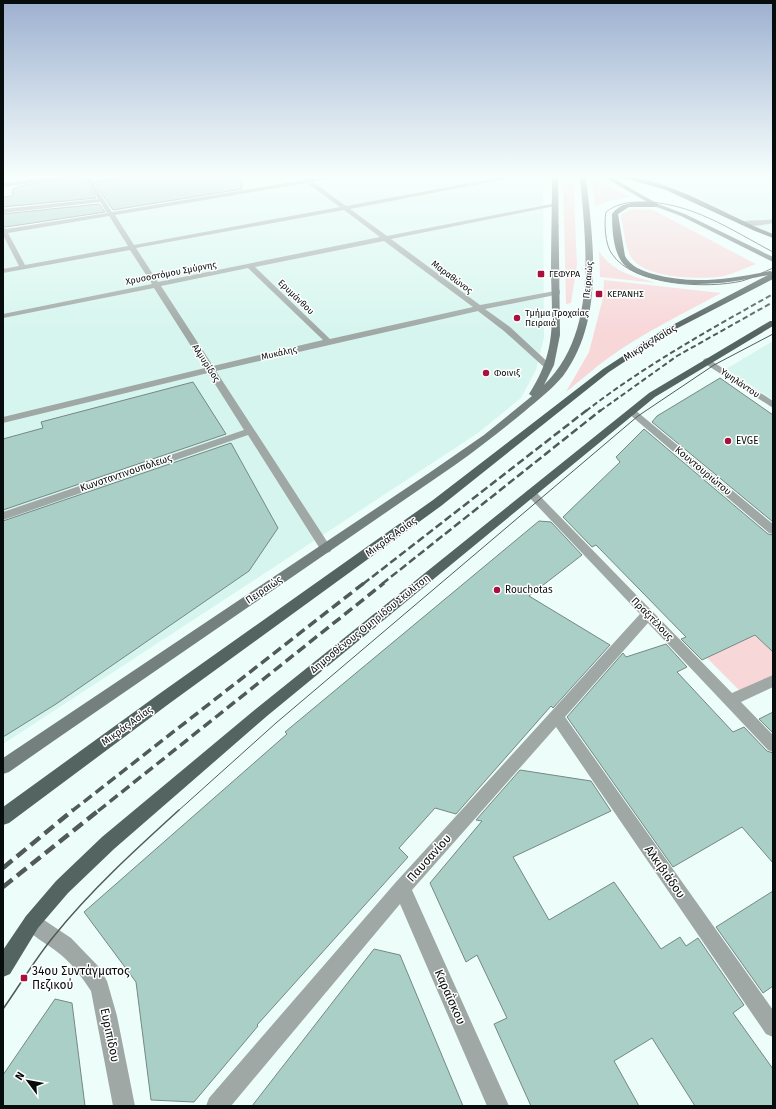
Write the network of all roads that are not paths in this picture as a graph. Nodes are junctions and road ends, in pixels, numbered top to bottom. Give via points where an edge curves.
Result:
1 (17, 229) edge
2 (120, 229) edge
3 (232, 229) edge
4 (372, 229) edge
5 (435, 229) edge
6 (555, 229) edge
7 (587, 229) edge
8 (617, 229) edge
9 (711, 229) edge
10 (755, 229) edge
11 (3, 231) edge
12 (773, 236) edge
13 (386, 239) junction
14 (132, 247) junction
15 (773, 260) edge
16 (250, 266) junction
17 (23, 267) junction
18 (3, 271) edge
19 (773, 272) edge
20 (773, 276) edge
21 (156, 285) junction
22 (557, 292) junction
23 (479, 308) junction
24 (3, 316) edge
25 (772, 324) edge
26 (329, 342) junction
27 (707, 361) junction
28 (548, 366) junction
29 (210, 369) junction
30 (773, 405) edge
31 (522, 409) junction
32 (632, 412) junction
33 (3, 420) edge
34 (250, 431) junction
35 (531, 493) junction
36 (3, 516) edge
37 (773, 530) edge
38 (326, 549) junction
39 (647, 615) junction
40 (773, 681) edge
41 (730, 700) junction
42 (556, 716) junction
43 (773, 745) edge
44 (3, 767) edge
45 (9, 813) edge
46 (3, 821) edge
47 (402, 888) junction
48 (32, 922) junction
49 (3, 966) edge
50 (773, 1027) edge
51 (124, 1106) edge
52 (217, 1106) edge
53 (498, 1106) edge

1 - 11 street
2 - 14 street, Αλμυρίδος
3 - 14 street
4 - 13 street, Μαραθώνος
5 - 13 street, Χρυσοστόμου Σμύρνης
6 - 22 main road, Πειραιώς
7 - 31 main road, Πειραιώς via 590,258 588,293 573,349 561,371 542,393
8 - 19 main road via 622,258 631,267 657,277 700,283 733,281
9 - 15 main road
10 - 12 main road
11 - 17 street
13 - 16 street, Χρυσοστόμου Σμύρνης
13 - 23 street, Μαραθώνος
14 - 17 street
14 - 21 street, Αλμυρίδος
16 - 21 street, Χρυσοστόμου Σμύρνης
16 - 26 street, Ερυμάνθου
17 - 18 street
20 - 45 main road, Μικράς Ασίας via 690,318 625,357 471,478
21 - 24 street, Χρυσοστόμου Σμύρνης
21 - 29 street, Αλμυρίδος
22 - 23 street, Μυκάλης
22 - 28 main road, Πειραιώς via 558,330
23 - 26 street, Μυκάλης
23 - 28 street, Μαραθώνος
25 - 27 main road, Δημοσθένους Ομηρίδου Σκυλίτση
26 - 29 street, Μυκάλης
27 - 30 street, Υψηλάντου
27 - 32 main road, Δημοσθένους Ομηρίδου Σκυλίτση via 652,395
28 - 31 main road, Πειραιώς via 536,391
29 - 33 street, Μυκάλης
29 - 34 street, Αλμυρίδος
31 - 38 main road, Πειραιώς via 485,439
32 - 35 main road, Δημοσθένους Ομηρίδου Σκυλίτση
32 - 37 street, Κουντουριώτου
34 - 36 street, Κωνσταντινουπόλεως
34 - 38 street, Αλμυρίδος
35 - 39 street, Πραξιτέλους
35 - 48 main road, Δημοσθένους Ομηρίδου Σκυλίτση via 262,712 108,843 62,886
38 - 44 main road, Πειραιώς
39 - 41 street, Πραξιτέλους
39 - 42 street, Παυσανίου
40 - 41 street
41 - 43 street, Πραξιτέλους
42 - 47 street, Παυσανίου
42 - 50 street, Αλκιβιάδου
45 - 46 main road, Μικράς Ασίας
47 - 52 street, Παυσανίου
47 - 53 street, Καραΐσκου
48 - 49 main road, Δημοσθένους Ομηρίδου Σκυλίτση
48 - 51 street, Ευριπίδου via 64,945 91,973 100,988

